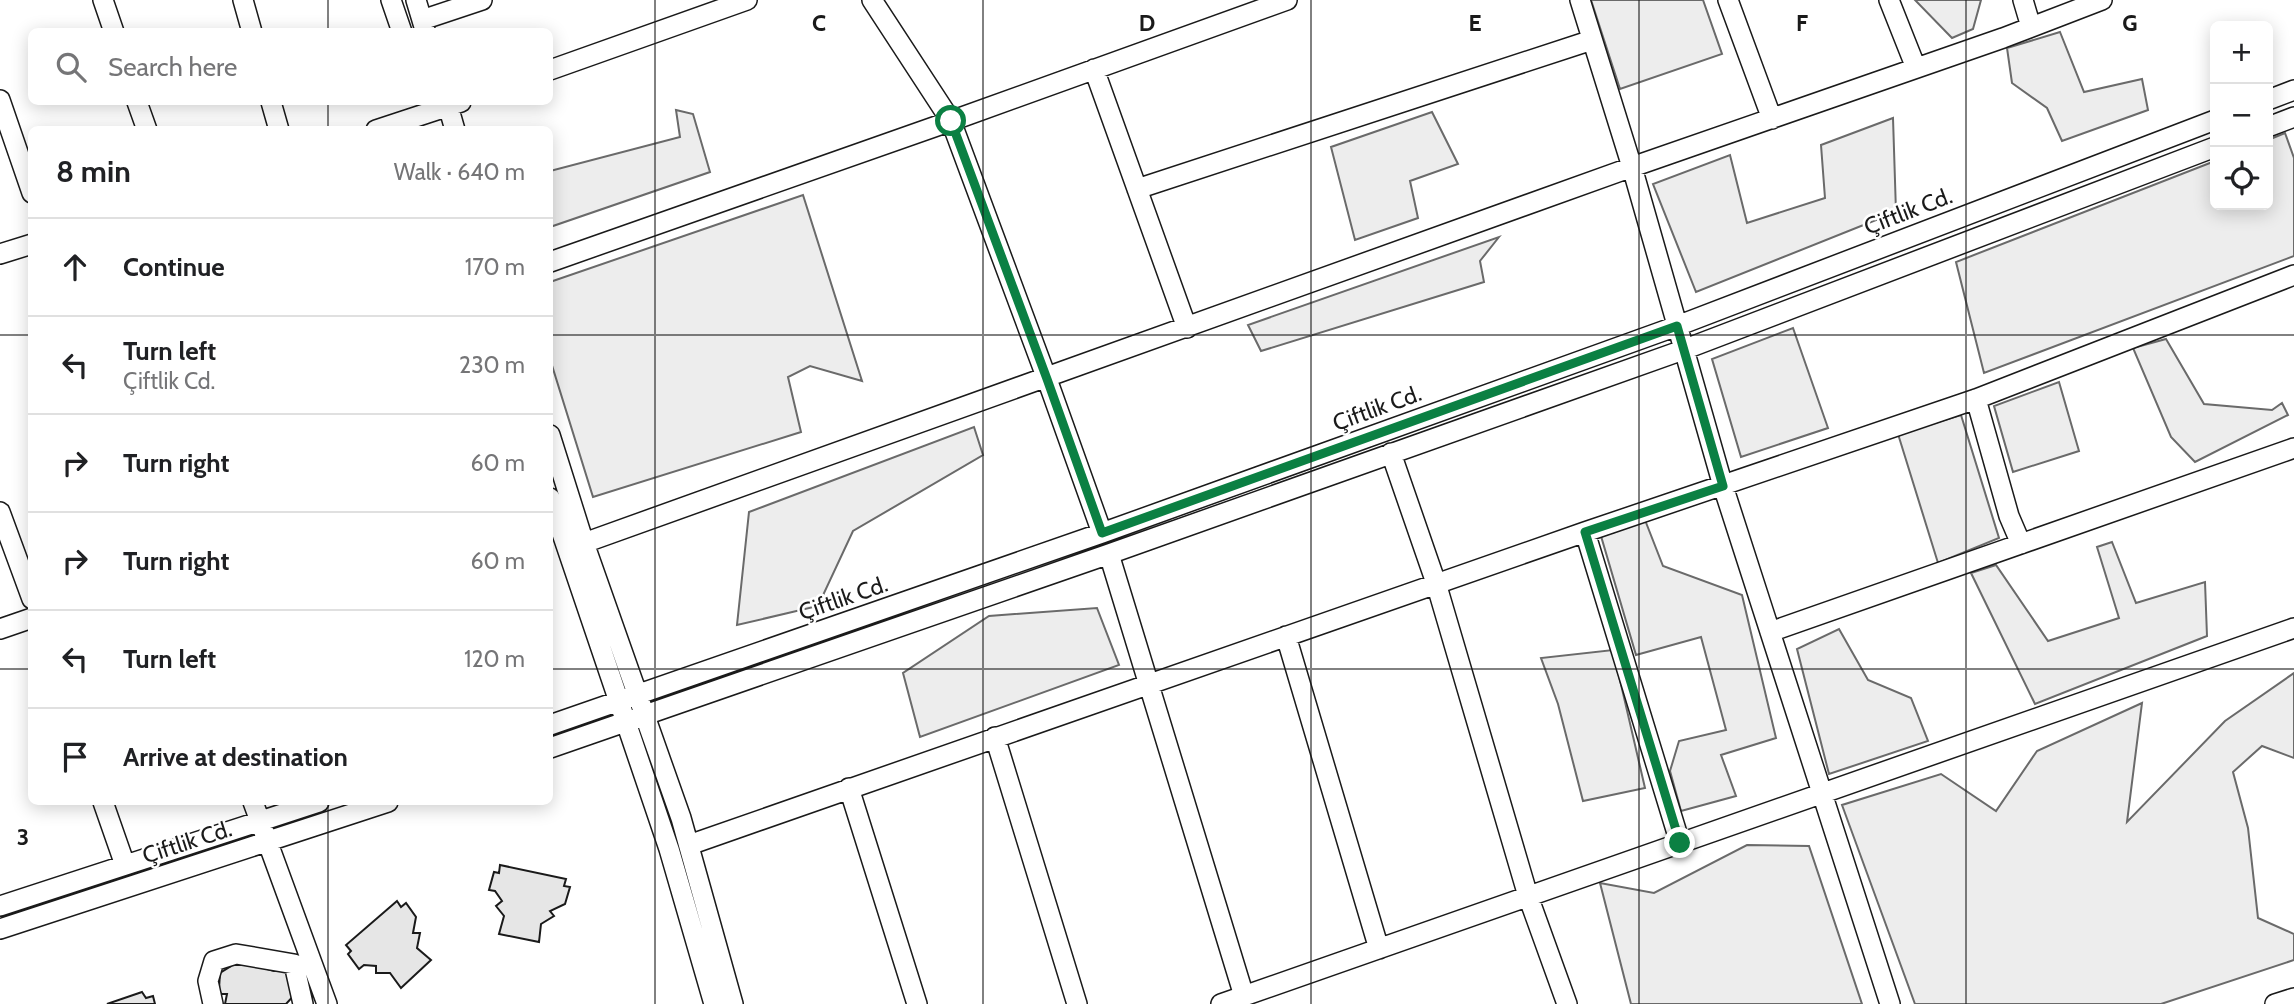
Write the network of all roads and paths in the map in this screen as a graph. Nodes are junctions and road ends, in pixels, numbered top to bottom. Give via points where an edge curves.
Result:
1 (103, 0) edge
2 (243, 0) edge
3 (391, 0) edge
4 (416, 0) edge
5 (482, 0) edge
6 (747, 0) edge
7 (872, 0) edge
8 (1287, 0) edge
9 (1580, 0) edge
10 (1728, 0) edge
11 (1889, 0) edge
12 (2023, 0) edge
13 (2102, 0) edge
14 (1243, 7) edge
15 (424, 26) edge
16 (2031, 27) junction
17 (113, 28) edge
18 (250, 28) edge
19 (400, 28) edge
20 (1592, 40) junction
21 (1916, 68) junction
22 (553, 69) edge
23 (1094, 69) junction
24 (2294, 90) edge
25 (2273, 98) edge
26 (0, 100) edge
27 (138, 105) edge
28 (272, 105) edge
29 (448, 105) edge
30 (452, 105) edge
31 (429, 115) edge
32 (2294, 117) edge
33 (1772, 119) junction
34 (951, 121) junction
35 (2210, 122) edge
36 (2273, 125) edge
37 (146, 126) edge
38 (278, 126) edge
39 (390, 126) edge
40 (455, 126) edge
41 (2210, 149) edge
42 (1632, 167) junction
43 (28, 181) edge
44 (1137, 189) junction
45 (28, 245) edge
46 (0, 254) edge
47 (553, 261) edge
48 (2294, 275) edge
49 (1677, 326) junction
50 (1187, 328) junction
51 (1684, 350) junction
52 (1047, 379) junction
53 (1976, 399) junction
54 (553, 445) edge
55 (2294, 448) edge
56 (1391, 453) junction
57 (1723, 486) junction
58 (553, 506) edge
59 (0, 512) edge
60 (1585, 532) junction
61 (1102, 533) junction
62 (584, 543) junction
63 (2021, 544) junction
64 (1109, 554) junction
65 (1436, 583) junction
66 (28, 588) edge
67 (28, 619) edge
68 (2294, 628) edge
69 (0, 629) edge
70 (1770, 632) junction
71 (1286, 636) junction
72 (1149, 683) junction
73 (628, 698) junction
74 (636, 719) junction
75 (553, 724) edge
76 (995, 737) junction
77 (553, 747) edge
78 (849, 788) junction
79 (1822, 794) junction
80 (104, 805) edge
81 (254, 805) edge
82 (310, 805) edge
83 (379, 805) edge
84 (260, 821) junction
85 (268, 841) junction
86 (1680, 843) junction
87 (689, 845) junction
88 (125, 865) junction
89 (1528, 897) junction
90 (0, 906) edge
91 (0, 929) edge
92 (1379, 948) junction
93 (1244, 996) junction
94 (2294, 998) edge
95 (213, 1004) edge
96 (303, 1004) edge
97 (327, 1004) edge
98 (714, 1004) edge
99 (733, 1004) edge
100 (917, 1004) edge
101 (1077, 1004) edge
102 (1221, 1004) edge
103 (1567, 1004) edge
104 (1890, 1004) edge
105 (2275, 1004) edge

1 - 17 street
2 - 18 street
3 - 19 street
4 - 15 street
5 - 15 street
6 - 22 street
7 - 34 street
8 - 14 street
9 - 20 street
10 - 33 street
11 - 21 street
12 - 16 street
13 - 16 street
14 - 23 street
16 - 21 street
20 - 42 street
20 - 44 street
21 - 33 street
23 - 34 street
23 - 44 street
24 - 25 street
26 - 43 street
27 - 37 street
28 - 38 street
29 - 31 street
30 - 40 street
31 - 39 street
32 - 36 street
33 - 42 street
34 - 47 street
34 - 52 street
35 - 49 street, Çiftlik Cd.
41 - 51 street, Çiftlik Cd.
42 - 49 street
42 - 50 street
44 - 50 street
45 - 46 street
48 - 53 street
49 - 51 street
49 - 61 street, Çiftlik Cd.
50 - 52 street
51 - 56 street, Çiftlik Cd.
51 - 57 street
52 - 61 street
52 - 62 street
53 - 57 street
53 - 63 street
54 - 62 street
55 - 63 street
56 - 64 street, Çiftlik Cd.
56 - 65 street
57 - 60 street
57 - 70 street
58 - 73 street
59 - 66 street
60 - 65 street
60 - 86 street
61 - 73 street, Çiftlik Cd.
62 - 73 street
63 - 70 street
64 - 72 street
64 - 74 street, Çiftlik Cd.
65 - 71 street
65 - 89 street
67 - 69 street
68 - 79 street
70 - 79 street
71 - 72 street
71 - 92 street
72 - 76 street
72 - 93 street
73 - 74 street
73 - 75 street, Çiftlik Cd.
74 - 77 street, Çiftlik Cd.
74 - 87 street
74 - 98 street
76 - 78 street
76 - 101 street
78 - 87 street
78 - 100 street
79 - 86 street
79 - 104 street
80 - 88 street
81 - 84 street
82 - 84 street, Çiftlik Cd.
83 - 85 street, Çiftlik Cd.
84 - 85 street
84 - 88 street, Çiftlik Cd.
85 - 91 street, Çiftlik Cd.
85 - 97 street
86 - 89 street
87 - 99 street
88 - 90 street, Çiftlik Cd.
89 - 92 street
89 - 103 street
92 - 93 street
93 - 102 street
94 - 105 street
95 - 96 street via 208,981 215,961 236,954 294,964

